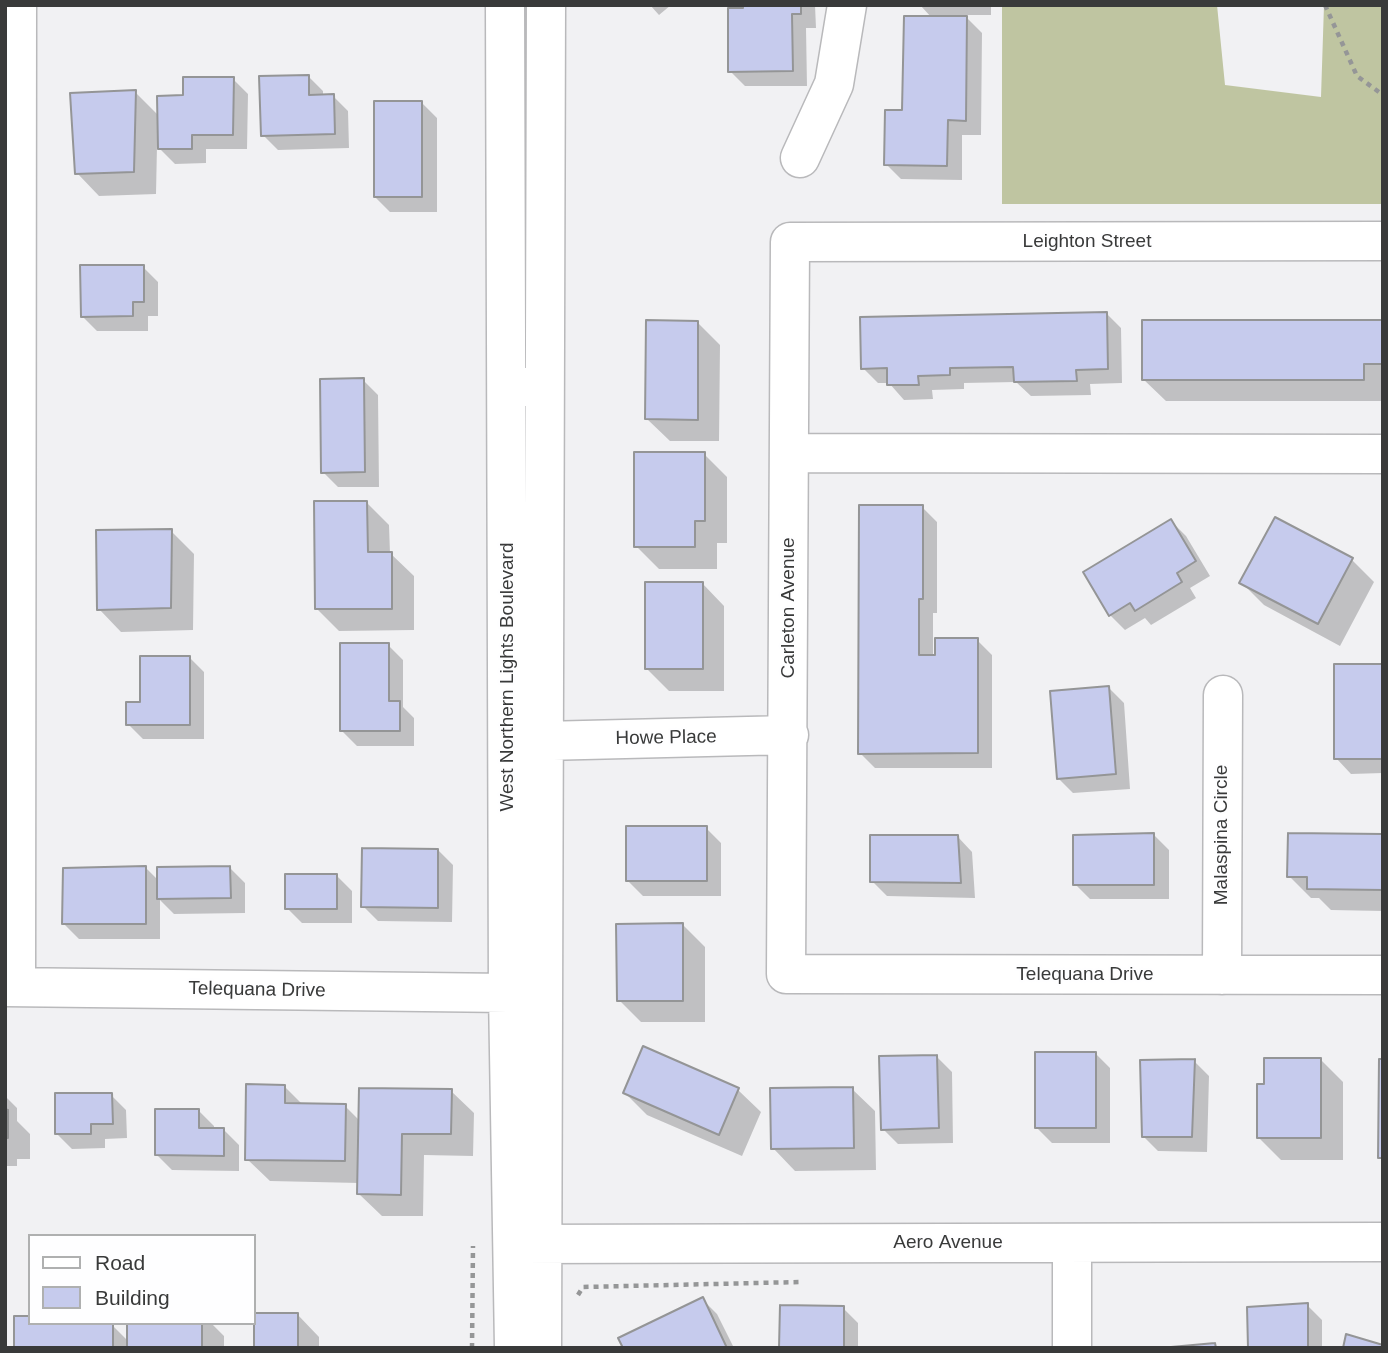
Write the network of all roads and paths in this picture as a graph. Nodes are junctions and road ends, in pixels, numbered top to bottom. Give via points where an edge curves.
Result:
1 (17, 5) edge
2 (505, 5) edge
3 (545, 5) edge
4 (847, 5) edge
5 (1325, 5) edge
6 (1383, 95) edge
7 (800, 158) dead end
8 (1383, 241) edge
9 (790, 242) joint
10 (526, 387) junction
11 (789, 453) junction
12 (1383, 454) edge
13 (1223, 695) dead end
14 (789, 735) junction
15 (543, 741) junction
16 (786, 974) joint
17 (1222, 975) junction
18 (1383, 975) edge
19 (10, 987) edge
20 (508, 993) junction
21 (1383, 1242) edge
22 (1072, 1243) junction
23 (528, 1244) junction
24 (513, 1348) edge
25 (542, 1348) edge
26 (1072, 1348) edge

1 - 19 street
2 - 10 street, West Northern Lights Boulevard
3 - 10 street, West Northern Lights Boulevard
4 - 7 street via 834,84
5 - 6 path via 1357,76
8 - 9 street, Leighton Street
9 - 11 street, Carleton Avenue
10 - 15 street, West Northern Lights Boulevard
10 - 20 street, West Northern Lights Boulevard
11 - 12 street
11 - 14 street, Carleton Avenue
13 - 17 street, Malaspina Circle
14 - 15 street, Howe Place
14 - 16 street, Carleton Avenue
15 - 23 street, West Northern Lights Boulevard
16 - 17 street, Telequana Drive
17 - 18 street, Telequana Drive
19 - 20 street, Telequana Drive
20 - 23 street, West Northern Lights Boulevard
21 - 22 street, Aero Avenue
22 - 23 street, Aero Avenue
22 - 26 street
23 - 24 street, West Northern Lights Boulevard
23 - 25 street, West Northern Lights Boulevard

